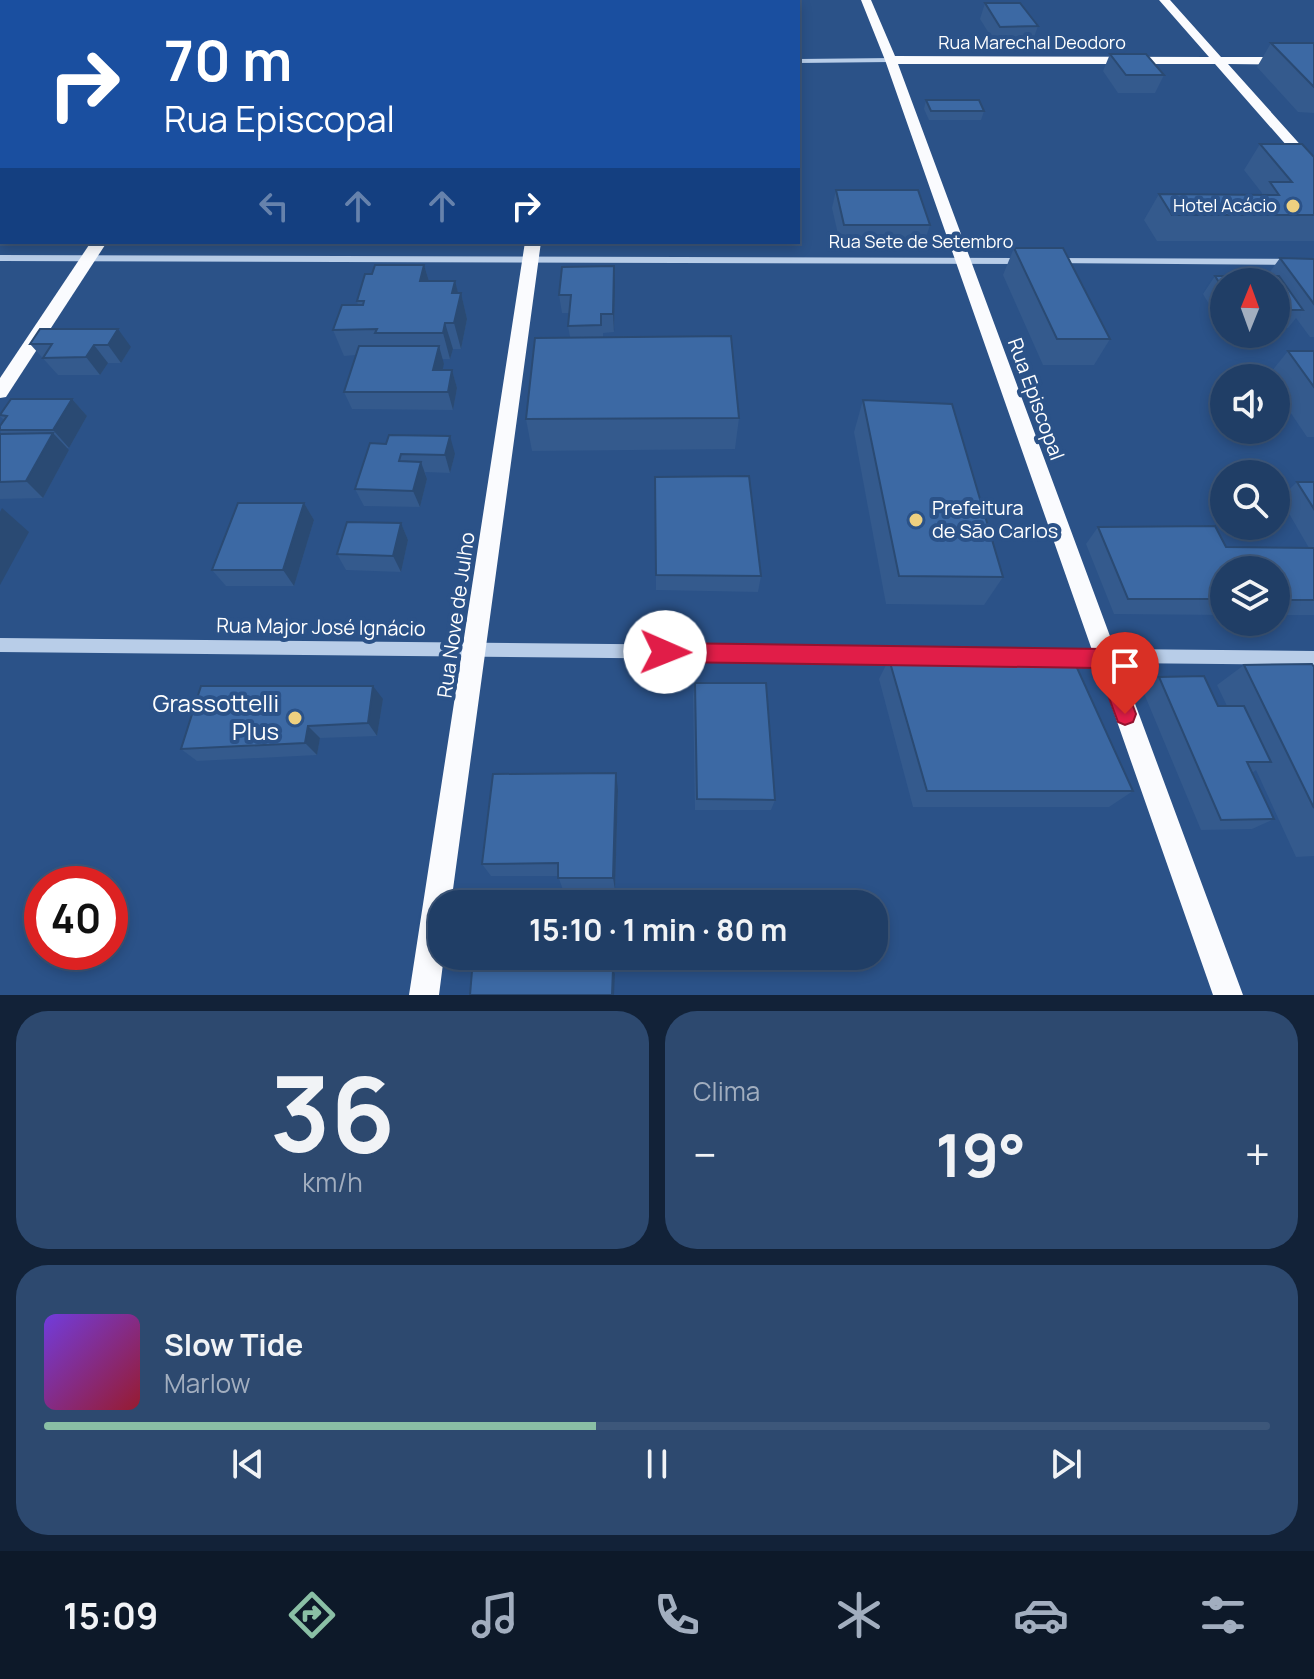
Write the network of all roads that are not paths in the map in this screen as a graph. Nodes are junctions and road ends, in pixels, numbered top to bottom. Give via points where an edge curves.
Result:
1 (866, 0) edge
2 (1164, 0) edge
3 (891, 60) junction
4 (800, 61) edge
5 (1218, 61) junction
6 (1314, 61) edge
7 (1314, 168) edge
8 (98, 244) edge
9 (532, 251) edge
10 (0, 258) edge
11 (89, 258) junction
12 (963, 260) junction
13 (1314, 262) edge
14 (0, 392) edge
15 (0, 645) edge
16 (476, 650) junction
17 (1105, 658) junction
18 (1314, 658) edge
19 (424, 995) edge
20 (1228, 995) edge

1 - 3 main road, Rua Episcopal
2 - 5 main road
3 - 4 street, Rua Marechal Deodoro
3 - 5 main road, Rua Marechal Deodoro
3 - 12 main road, Rua Episcopal
5 - 6 main road, Rua Marechal Deodoro
5 - 7 main road
8 - 11 main road
9 - 11 street, Rua Sete de Setembro
9 - 12 street, Rua Sete de Setembro
9 - 16 main road, Rua Nove de Julho
10 - 11 street, Rua Sete de Setembro
11 - 14 main road
12 - 13 street, Rua Sete de Setembro
12 - 17 main road, Rua Episcopal
15 - 16 street, Rua Major José Ignácio
16 - 17 street, Rua Major José Ignácio
16 - 19 main road, Rua Nove de Julho
17 - 18 street, Rua Major José Ignácio
17 - 20 main road, Rua Episcopal

